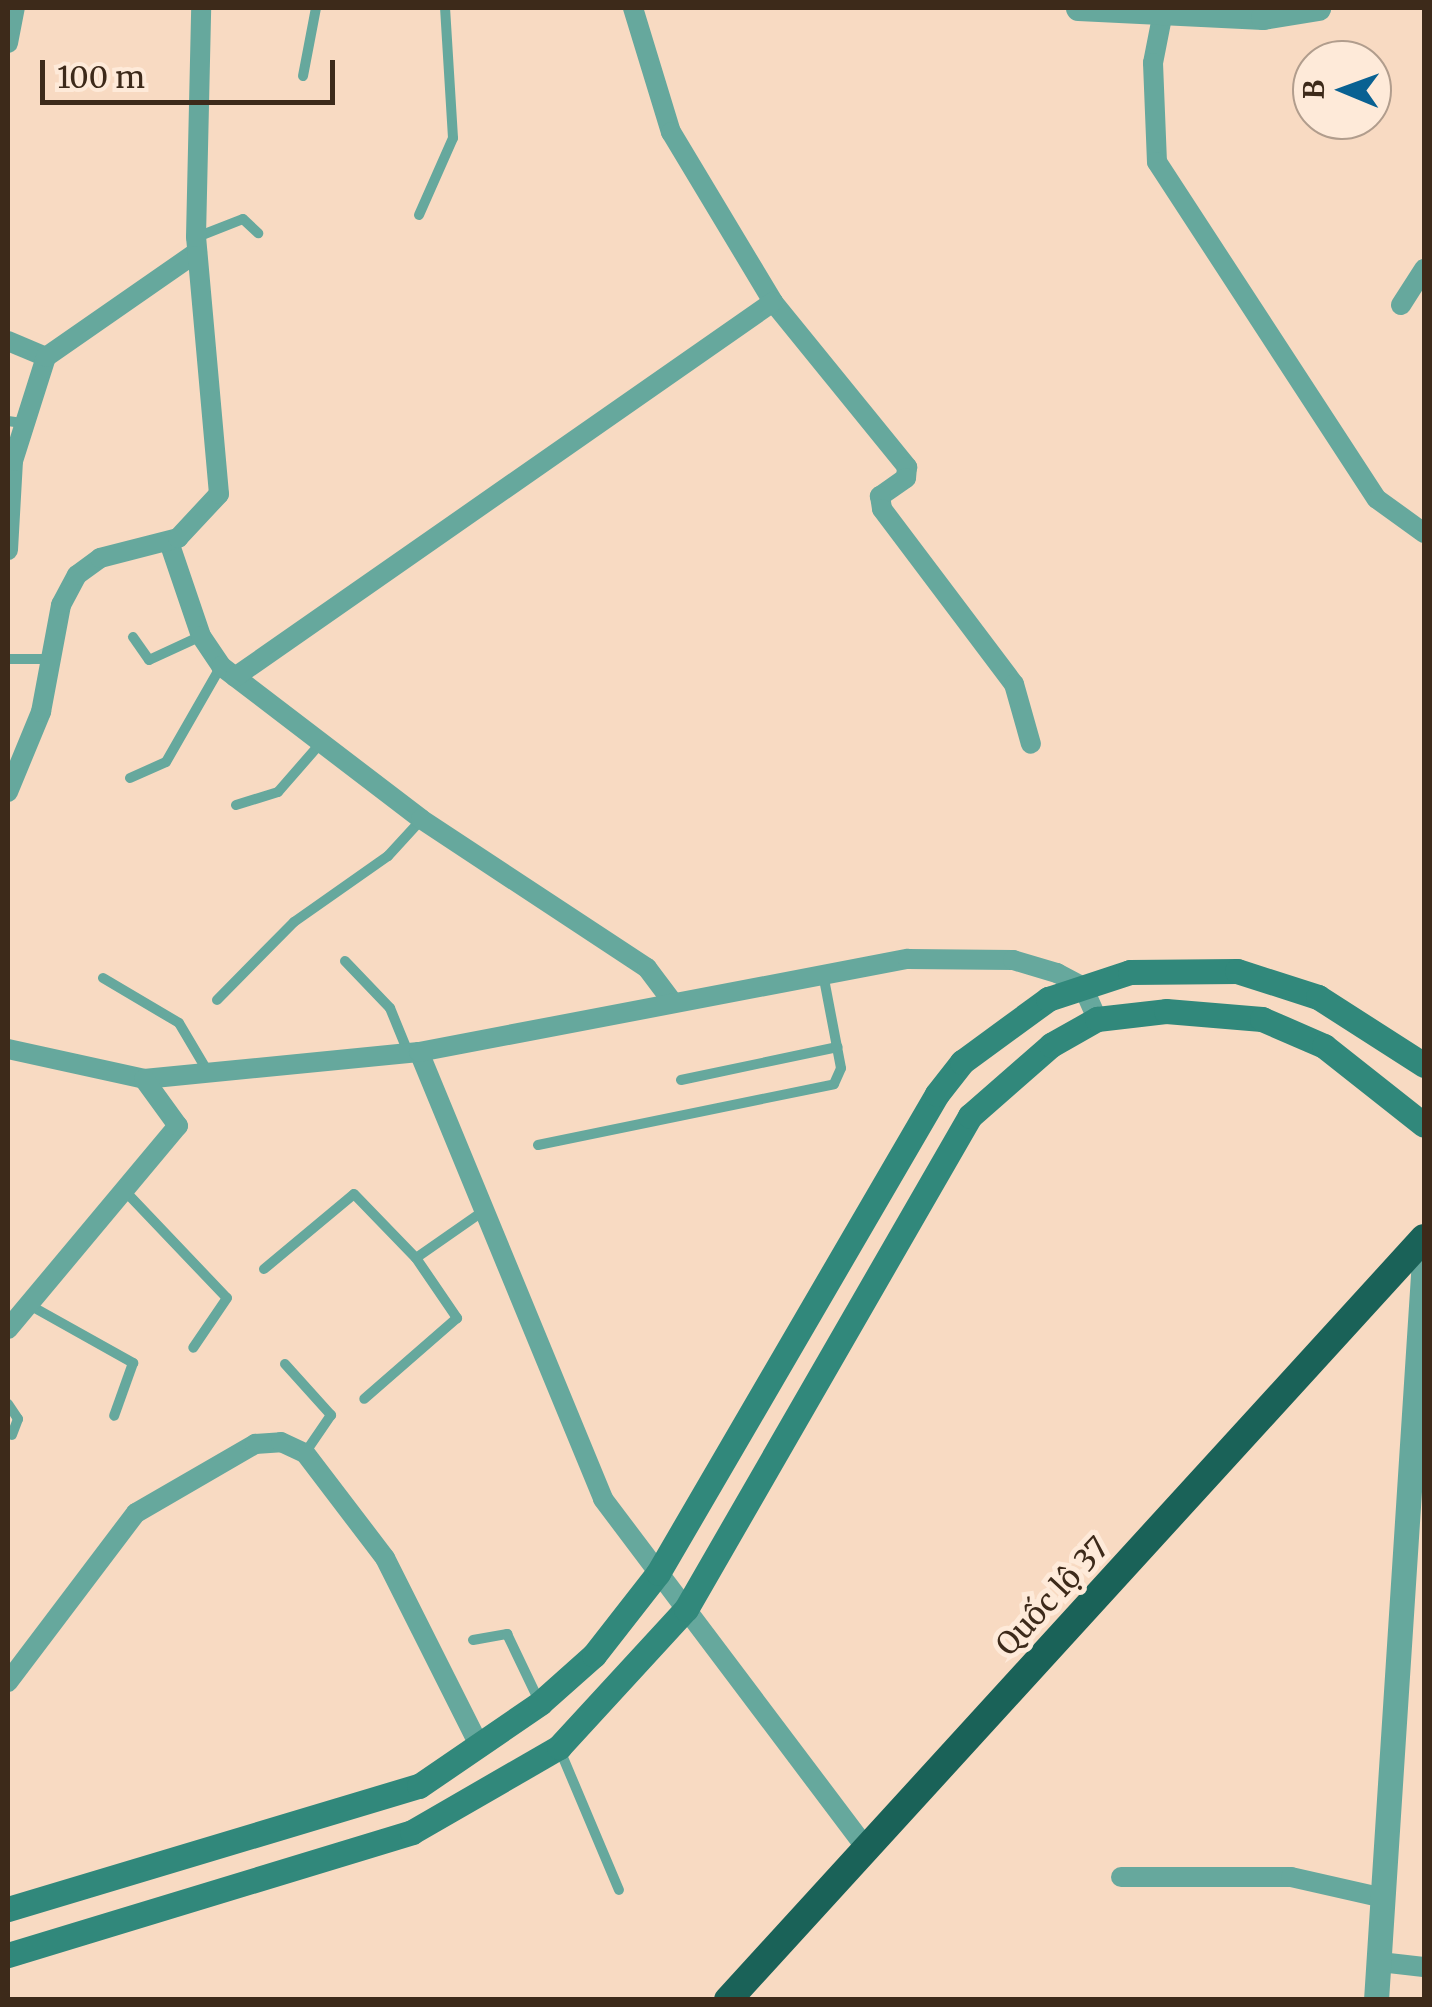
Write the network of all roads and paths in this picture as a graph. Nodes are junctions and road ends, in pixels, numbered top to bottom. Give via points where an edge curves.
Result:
1 (14, 8) edge
2 (201, 8) edge
3 (316, 8) edge
4 (446, 8) edge
5 (633, 8) edge
6 (1078, 8) edge
7 (1318, 8) edge
8 (1163, 12) junction
9 (8, 43) edge
10 (304, 76) dead end
11 (419, 215) dead end
12 (258, 233) dead end
13 (196, 245) junction
14 (1424, 268) edge
15 (773, 302) junction
16 (1401, 305) dead end
17 (8, 341) edge
18 (46, 357) junction
19 (15, 422) edge
20 (10, 461) edge
21 (1424, 533) edge
22 (169, 542) junction
23 (8, 550) edge
24 (200, 636) junction
25 (133, 637) dead end
26 (8, 659) edge
27 (50, 659) junction
28 (228, 671) junction
29 (1032, 744) dead end
30 (318, 745) junction
31 (130, 778) dead end
32 (8, 792) edge
33 (236, 806) dead end
34 (421, 820) junction
35 (345, 961) dead end
36 (822, 968) junction
37 (103, 978) dead end
38 (1083, 988) junction
39 (217, 1000) dead end
40 (670, 1000) junction
41 (1096, 1017) junction
42 (838, 1047) junction
43 (413, 1052) junction
44 (9, 1055) edge
45 (1424, 1064) edge
46 (208, 1072) junction
47 (144, 1079) junction
48 (681, 1080) dead end
49 (1424, 1125) edge
50 (538, 1145) dead end
51 (120, 1185) junction
52 (482, 1212) junction
53 (1424, 1238) edge
54 (416, 1258) junction
55 (1424, 1260) edge
56 (264, 1269) dead end
57 (33, 1307) junction
58 (8, 1330) edge
59 (193, 1348) dead end
60 (285, 1364) dead end
61 (364, 1399) dead end
62 (8, 1404) edge
63 (114, 1416) dead end
64 (1419, 1426) edge
65 (12, 1434) dead end
66 (304, 1453) junction
67 (658, 1573) junction
68 (686, 1609) junction
69 (473, 1640) dead end
70 (8, 1682) edge
71 (540, 1704) junction
72 (559, 1747) junction
73 (480, 1748) junction
74 (866, 1848) junction
75 (1120, 1877) dead end
76 (619, 1890) dead end
77 (1384, 1898) junction
78 (8, 1909) edge
79 (8, 1954) edge
80 (1380, 1962) junction
81 (1424, 1966) edge
82 (728, 2000) edge
83 (1376, 2000) edge

1 - 9 street
2 - 13 street
3 - 10 lane
4 - 11 lane via 454,128
5 - 15 street via 671,132
6 - 8 street
7 - 8 street via 1264,17
8 - 21 street via 1152,77 1157,162 1377,499
12 - 13 lane via 243,219
13 - 18 street
13 - 22 street via 220,494
14 - 16 street
15 - 28 street
15 - 29 street via 907,467 880,504 1014,684
17 - 18 street
18 - 19 street
19 - 20 street
20 - 23 street
22 - 24 street
22 - 27 street via 86,566 61,605
24 - 25 lane via 149,660
24 - 28 street
26 - 27 lane
27 - 32 street via 41,712
28 - 30 street
28 - 31 lane via 166,762
30 - 33 lane via 278,792
30 - 34 street
34 - 39 lane via 388,856 294,922
34 - 40 street via 647,968
35 - 43 lane via 390,1008
36 - 38 street via 1013,960
36 - 40 street
36 - 42 lane
37 - 46 lane via 179,1023
38 - 41 street
38 - 45 main road via 1167,969 1236,972 1318,997
38 - 67 main road via 994,1034 937,1094
40 - 43 street
41 - 49 main road via 1166,1010 1262,1019 1324,1046
41 - 68 main road via 1051,1045 970,1116
42 - 48 lane
42 - 50 lane via 840,1077 826,1088
43 - 46 street
43 - 52 street
44 - 47 street
46 - 47 street
47 - 51 street via 178,1126
51 - 57 street
51 - 59 lane via 227,1298
52 - 54 lane
52 - 67 street via 604,1499
53 - 74 highway, Quốc lộ 37
54 - 56 lane via 354,1194
54 - 61 lane via 456,1318
55 - 64 street
57 - 58 street
57 - 63 lane via 133,1363
60 - 66 lane via 331,1415
62 - 65 lane via 18,1419
64 - 77 street
66 - 70 street via 265,1440 136,1513
66 - 73 street via 400,1581
67 - 68 street
67 - 71 main road via 594,1655
68 - 72 main road
68 - 74 street
69 - 71 lane via 507,1634
71 - 73 main road
72 - 76 lane
72 - 79 main road via 412,1832
73 - 78 main road via 419,1786 355,1809
74 - 82 highway, Quốc lộ 37
75 - 77 street via 1291,1877
77 - 80 street
80 - 81 street
80 - 83 street

